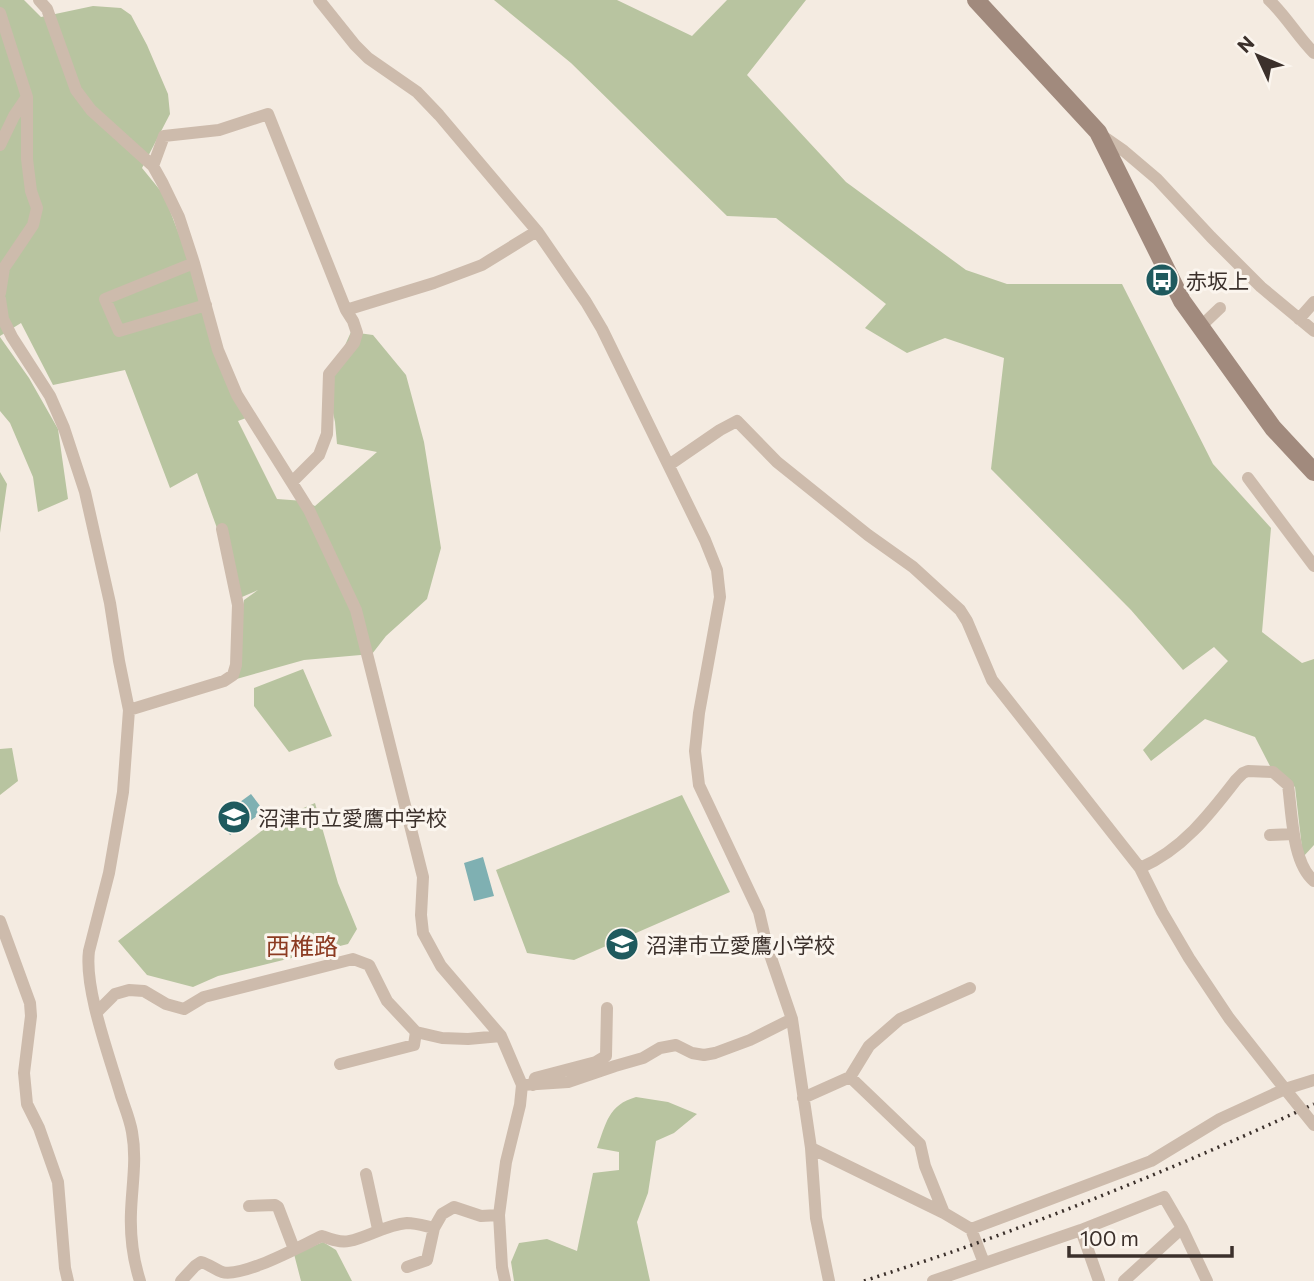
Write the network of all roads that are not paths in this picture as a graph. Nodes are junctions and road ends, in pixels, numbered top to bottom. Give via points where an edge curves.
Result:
1 (39, 0) edge
2 (319, 0) edge
3 (976, 0) edge
4 (1269, 0) edge
5 (0, 13) edge
6 (1314, 54) edge
7 (27, 97) junction
8 (1097, 132) junction
9 (0, 145) edge
10 (153, 166) junction
11 (537, 231) junction
12 (194, 263) junction
13 (0, 293) edge
14 (0, 299) edge
15 (1314, 302) edge
16 (206, 305) junction
17 (1220, 308) dead end
18 (346, 310) junction
19 (1299, 319) junction
20 (1200, 327) junction
21 (1314, 331) edge
22 (669, 464) junction
23 (1314, 472) edge
24 (1248, 478) dead end
25 (292, 482) junction
26 (222, 529) dead end
27 (1314, 566) edge
28 (130, 710) junction
29 (1294, 834) junction
30 (1270, 835) dead end
31 (1140, 868) junction
32 (1314, 881) edge
33 (0, 921) edge
34 (970, 988) dead end
35 (607, 1008) dead end
36 (97, 1012) junction
37 (792, 1019) junction
38 (416, 1032) junction
39 (501, 1036) junction
40 (340, 1064) dead end
41 (850, 1077) junction
42 (1314, 1080) edge
43 (528, 1085) junction
44 (1285, 1089) junction
45 (803, 1098) junction
46 (1314, 1125) edge
47 (811, 1148) junction
48 (366, 1174) dead end
49 (249, 1206) dead end
50 (944, 1213) junction
51 (499, 1215) junction
52 (434, 1228) junction
53 (1182, 1228) junction
54 (379, 1229) junction
55 (971, 1229) junction
56 (1081, 1230) junction
57 (294, 1249) junction
58 (984, 1263) junction
59 (407, 1267) dead end
60 (1204, 1279) edge
61 (68, 1281) edge
62 (140, 1281) edge
63 (181, 1281) edge
64 (505, 1281) edge
65 (829, 1281) edge
66 (933, 1281) edge
67 (1099, 1281) edge
68 (1124, 1281) edge

1 - 10 street via 47,9 76,90 91,110
2 - 11 street via 368,58 432,107
3 - 8 main road
4 - 6 street
5 - 7 street
7 - 9 street
7 - 13 street via 27,159 37,208 33,225 4,268
8 - 19 street via 1157,179 1261,287
8 - 20 main road via 1182,301
10 - 12 street via 180,217
10 - 18 street via 164,136 219,130 268,114
11 - 18 street via 482,265
11 - 22 street via 602,329
12 - 16 street
12 - 16 street via 105,299 120,331
14 - 28 street via 3,319 50,396 85,492
15 - 19 street
16 - 25 street via 237,395
17 - 20 street
18 - 25 street via 357,333 329,374 327,434 319,455
19 - 21 street
20 - 23 main road via 1273,428
22 - 31 street via 737,421 777,462 913,567 960,610 992,680
22 - 37 street via 717,570 720,597 698,713 695,751 699,785 758,912
24 - 27 street
25 - 39 street via 356,610 423,877 423,933 441,966
26 - 28 street via 239,605 233,675
28 - 36 street via 121,806 89,951
29 - 30 street
29 - 31 street via 1288,785 1273,772 1248,771 1193,832
29 - 32 street via 1301,864
31 - 44 street via 1189,958
33 - 61 street via 30,1003 26,1104 58,1182
34 - 41 street via 900,1019 869,1046
35 - 43 street via 606,1056 535,1078
36 - 38 street via 115,994 129,990 144,991 184,1010 204,997 353,959 369,965 387,1001
36 - 62 street via 132,1131 131,1233
37 - 43 street via 715,1053 692,1053 676,1045 568,1082
37 - 45 street
38 - 39 street via 442,1038
38 - 40 street via 414,1045
39 - 43 street
41 - 45 street
41 - 50 street via 920,1144
42 - 44 street
43 - 51 street via 506,1162
44 - 46 street, bridge
44 - 55 street via 1220,1119 1151,1161
45 - 47 street
47 - 50 street
47 - 65 street via 816,1218
48 - 54 street
49 - 57 street via 278,1207
50 - 55 street
51 - 52 street via 481,1216 454,1208 442,1214
51 - 64 street
52 - 54 street via 405,1223
52 - 59 street via 427,1260
53 - 56 street via 1164,1197
53 - 60 street
53 - 68 street
54 - 57 street via 347,1242 322,1236
55 - 58 street
56 - 58 street
56 - 67 street
57 - 63 street via 242,1271 223,1272 201,1262
58 - 66 street

